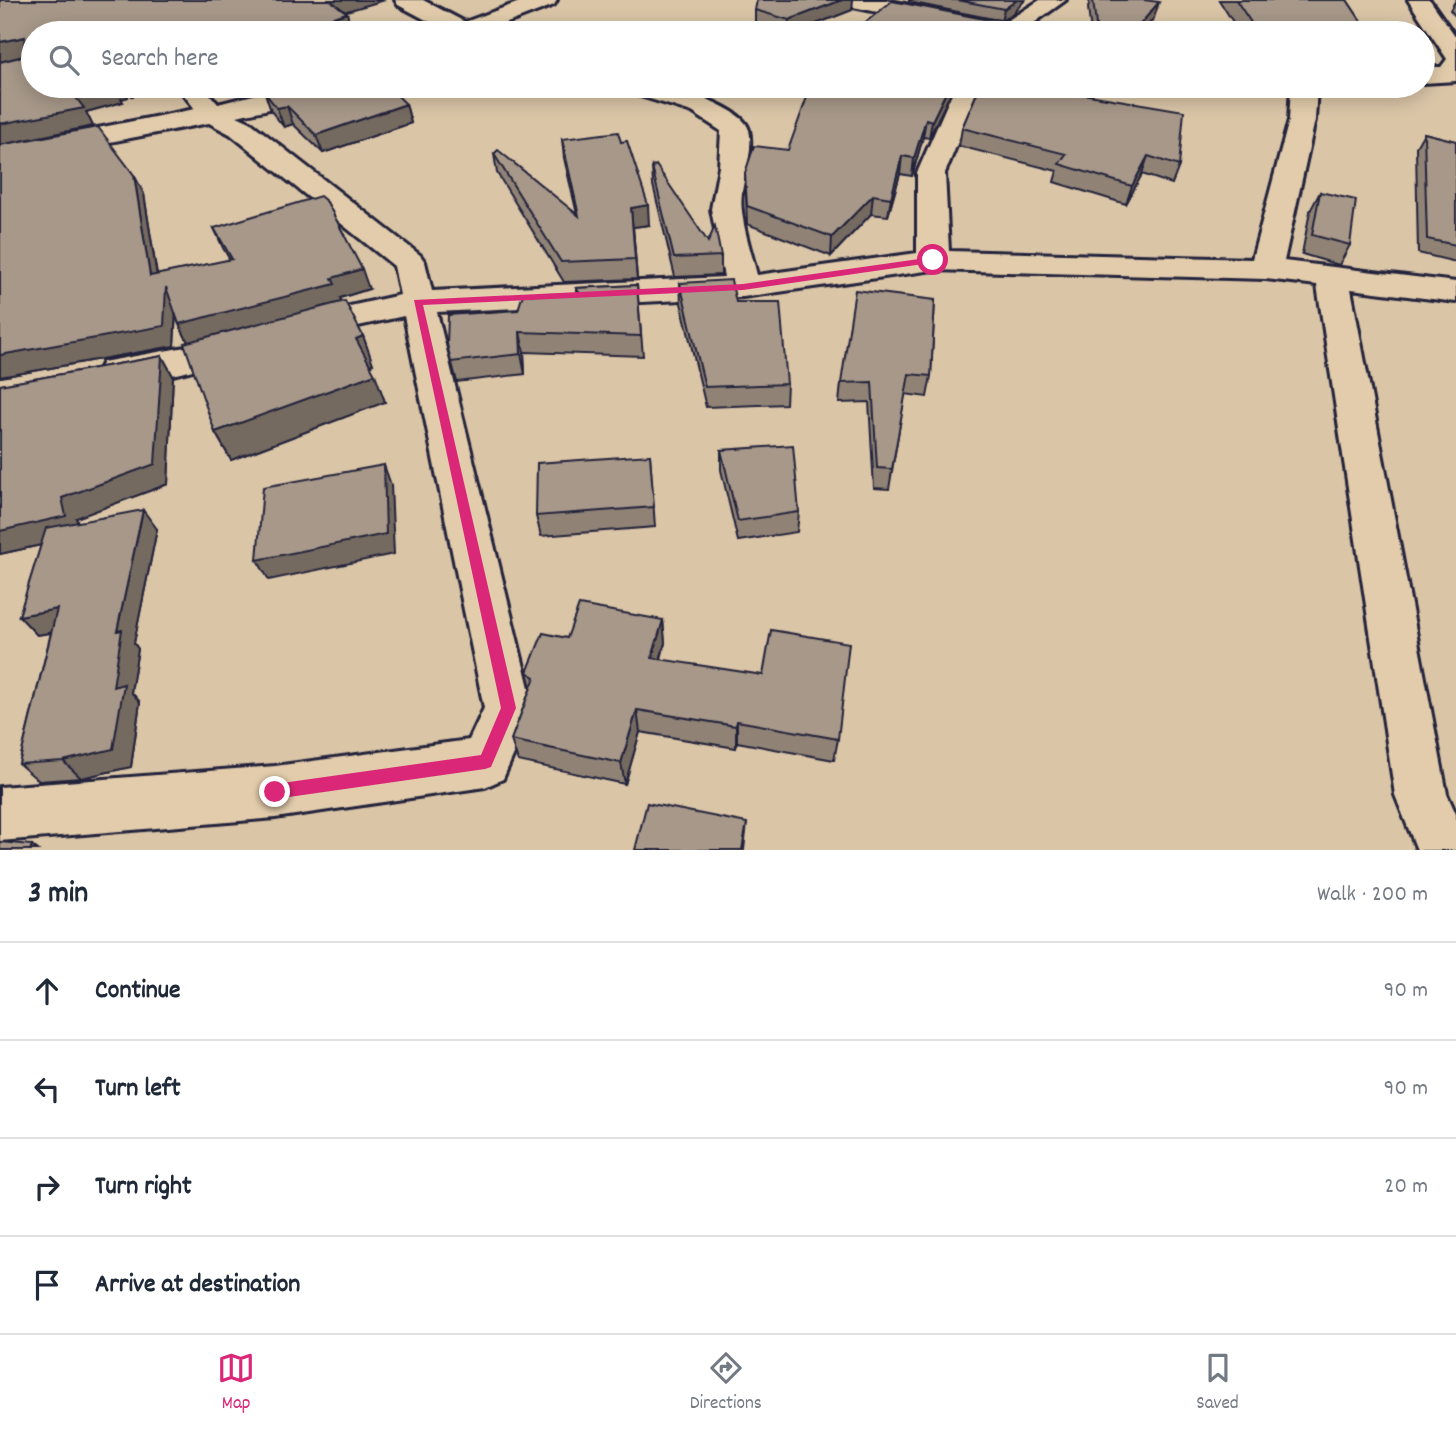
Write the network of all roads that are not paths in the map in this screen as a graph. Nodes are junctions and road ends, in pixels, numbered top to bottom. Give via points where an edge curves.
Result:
1 (406, 0) edge
2 (546, 0) edge
3 (853, 0) edge
4 (1055, 0) edge
5 (1419, 0) edge
6 (443, 21) edge
7 (491, 21) edge
8 (941, 21) edge
9 (1025, 21) edge
10 (1430, 21) edge
11 (1435, 31) edge
12 (1454, 67) edge
13 (1435, 72) edge
14 (199, 98) edge
15 (279, 98) edge
16 (671, 98) edge
17 (963, 98) edge
18 (1303, 98) edge
19 (212, 114) junction
20 (0, 155) edge
21 (933, 260) junction
22 (1266, 269) junction
23 (1332, 278) junction
24 (743, 287) junction
25 (1456, 292) edge
26 (418, 302) junction
27 (82, 377) edge
28 (0, 814) edge
29 (1444, 850) edge

1 - 6 street
2 - 7 street
3 - 8 street
4 - 9 street
5 - 10 street
11 - 12 street
12 - 13 street
14 - 19 street
15 - 19 street
16 - 24 street via 726,118 735,129 726,209
17 - 21 street via 931,173
18 - 22 street
19 - 20 street
19 - 26 street via 240,128 409,262
21 - 22 street
21 - 24 street
22 - 23 street
23 - 25 street
23 - 29 street via 1421,795
24 - 26 street
26 - 27 street via 341,317 191,358
26 - 28 street via 509,708 485,762 275,792

